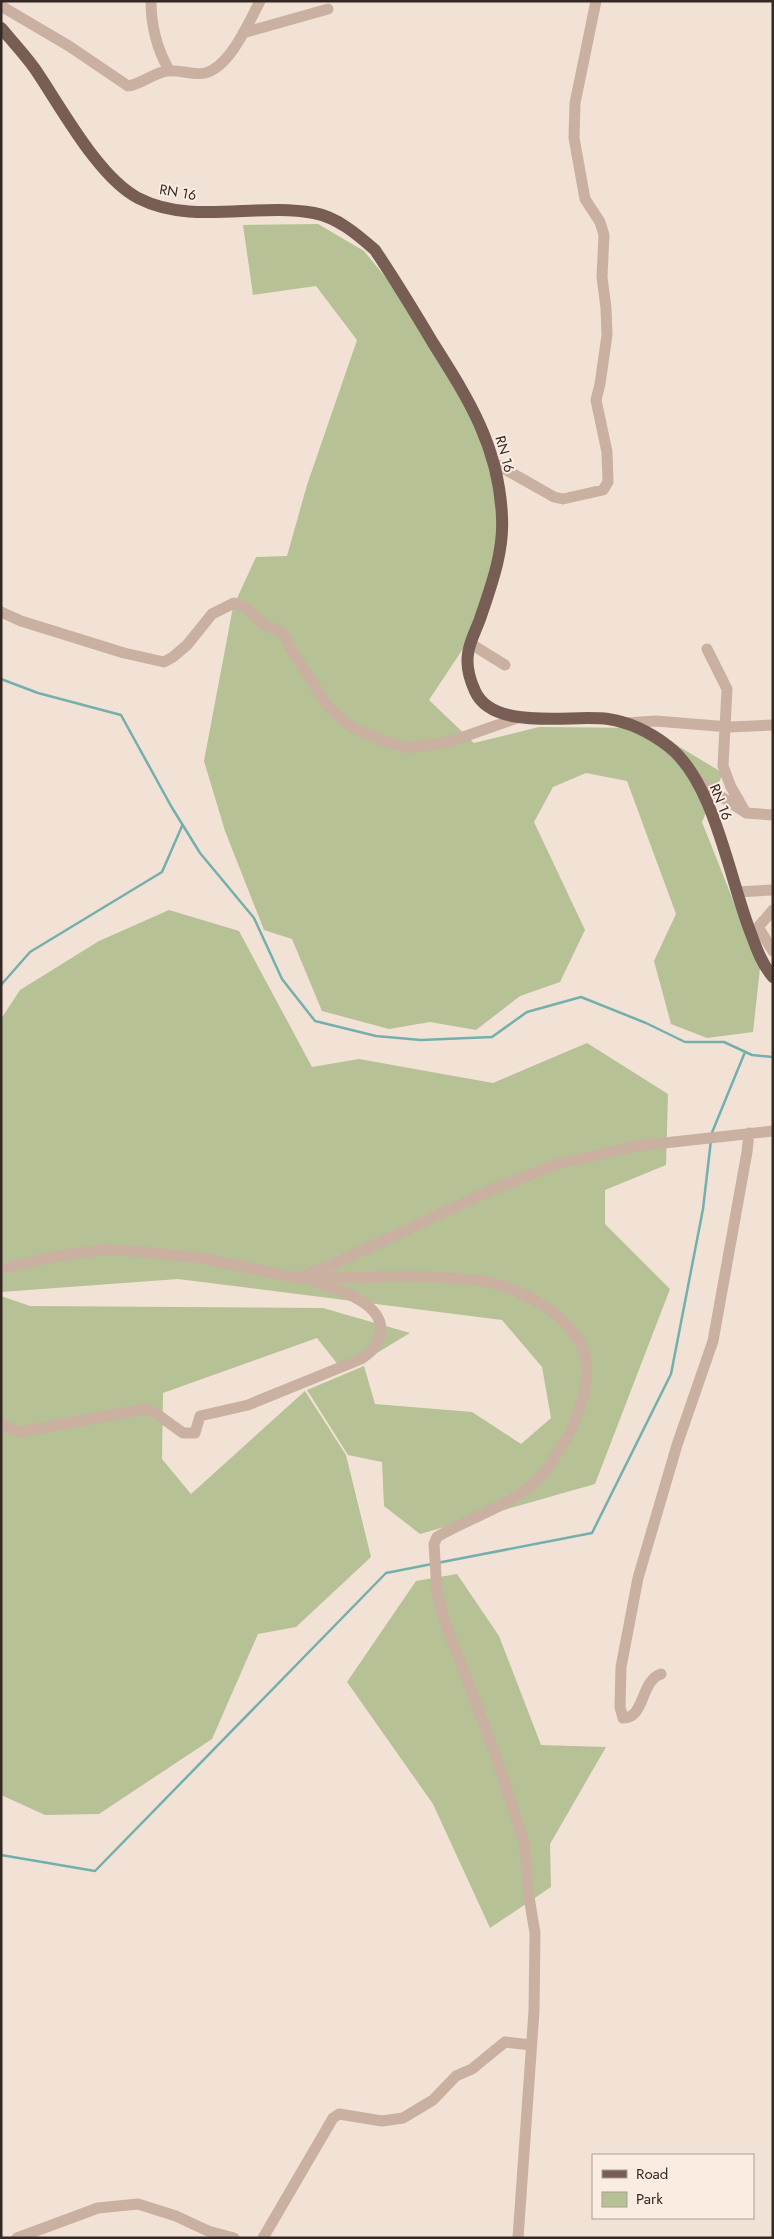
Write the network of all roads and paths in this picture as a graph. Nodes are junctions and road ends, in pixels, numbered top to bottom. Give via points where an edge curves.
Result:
1 (151, 1) edge
2 (260, 1) edge
3 (596, 1) edge
4 (1, 6) edge
5 (328, 9) dead end
6 (1, 28) edge
7 (243, 33) junction
8 (169, 70) junction
9 (494, 463) junction
10 (1, 612) edge
11 (471, 644) junction
12 (707, 649) dead end
13 (505, 665) dead end
14 (517, 718) junction
15 (625, 723) junction
16 (773, 725) edge
17 (726, 727) junction
18 (696, 780) junction
19 (746, 813) junction
20 (773, 815) edge
21 (773, 890) edge
22 (737, 892) junction
23 (773, 910) edge
24 (755, 931) junction
25 (773, 951) edge
26 (773, 977) edge
27 (773, 1132) edge
28 (749, 1133) junction
29 (1, 1269) edge
30 (298, 1278) junction
31 (1, 1422) edge
32 (661, 1674) dead end
33 (531, 2045) junction
34 (17, 2238) edge
35 (234, 2238) edge
36 (263, 2238) edge
37 (518, 2238) edge

1 - 8 street via 156,44
2 - 7 street
3 - 9 street via 574,103 574,138 585,198 604,235 602,277 606,335 596,400 607,452 608,482 603,490 563,499
4 - 8 street via 128,86
5 - 7 street
6 - 9 main road, RN 16 / RN 16 via 25,56 102,165 122,187 139,198 184,210 315,213 346,228 375,250 467,398 486,437
7 - 8 street via 234,48 212,70 197,74
9 - 11 main road, RN 16 / RN 16 via 502,517 500,545 494,578
10 - 14 street via 124,653 164,662 187,645 212,614 234,603 247,608 261,623 284,634 329,708 351,727 384,741 408,748 449,742
11 - 13 street
11 - 14 main road, RN 16 / RN 16 via 467,665 476,694 501,714
12 - 17 street via 727,689
14 - 15 main road, RN 16 / RN 16 via 582,717
15 - 17 street via 656,721
15 - 18 main road, RN 16 / RN 16 via 669,747
16 - 17 street
17 - 19 street via 723,766
18 - 19 street
18 - 22 main road, RN 16 / RN 16 via 710,810
19 - 20 street
21 - 22 street
22 - 24 main road, RN 16 / RN 16
23 - 24 street
24 - 25 street
24 - 26 main road, RN 16 / RN 16 via 761,960
27 - 28 street
28 - 30 street via 637,1146 537,1171
28 - 32 street via 713,1341 677,1445 638,1578 621,1667 620,1707 623,1718 632,1717 650,1682
29 - 30 street via 102,1250 201,1258
30 - 31 street via 335,1288 362,1301 378,1317 381,1334 371,1353 248,1405 200,1416 195,1433 183,1433 145,1409 20,1432
30 - 33 street via 418,1276 488,1282 541,1303 561,1320 583,1349 586,1377 579,1414 570,1435 554,1458 534,1483 491,1511 437,1537 434,1544 436,1592 445,1622 496,1756 524,1842 535,1933
33 - 36 street via 505,2042 472,2069 456,2076 433,2100 403,2118 382,2121 339,2114
33 - 37 street
34 - 35 street via 98,2208 138,2204

